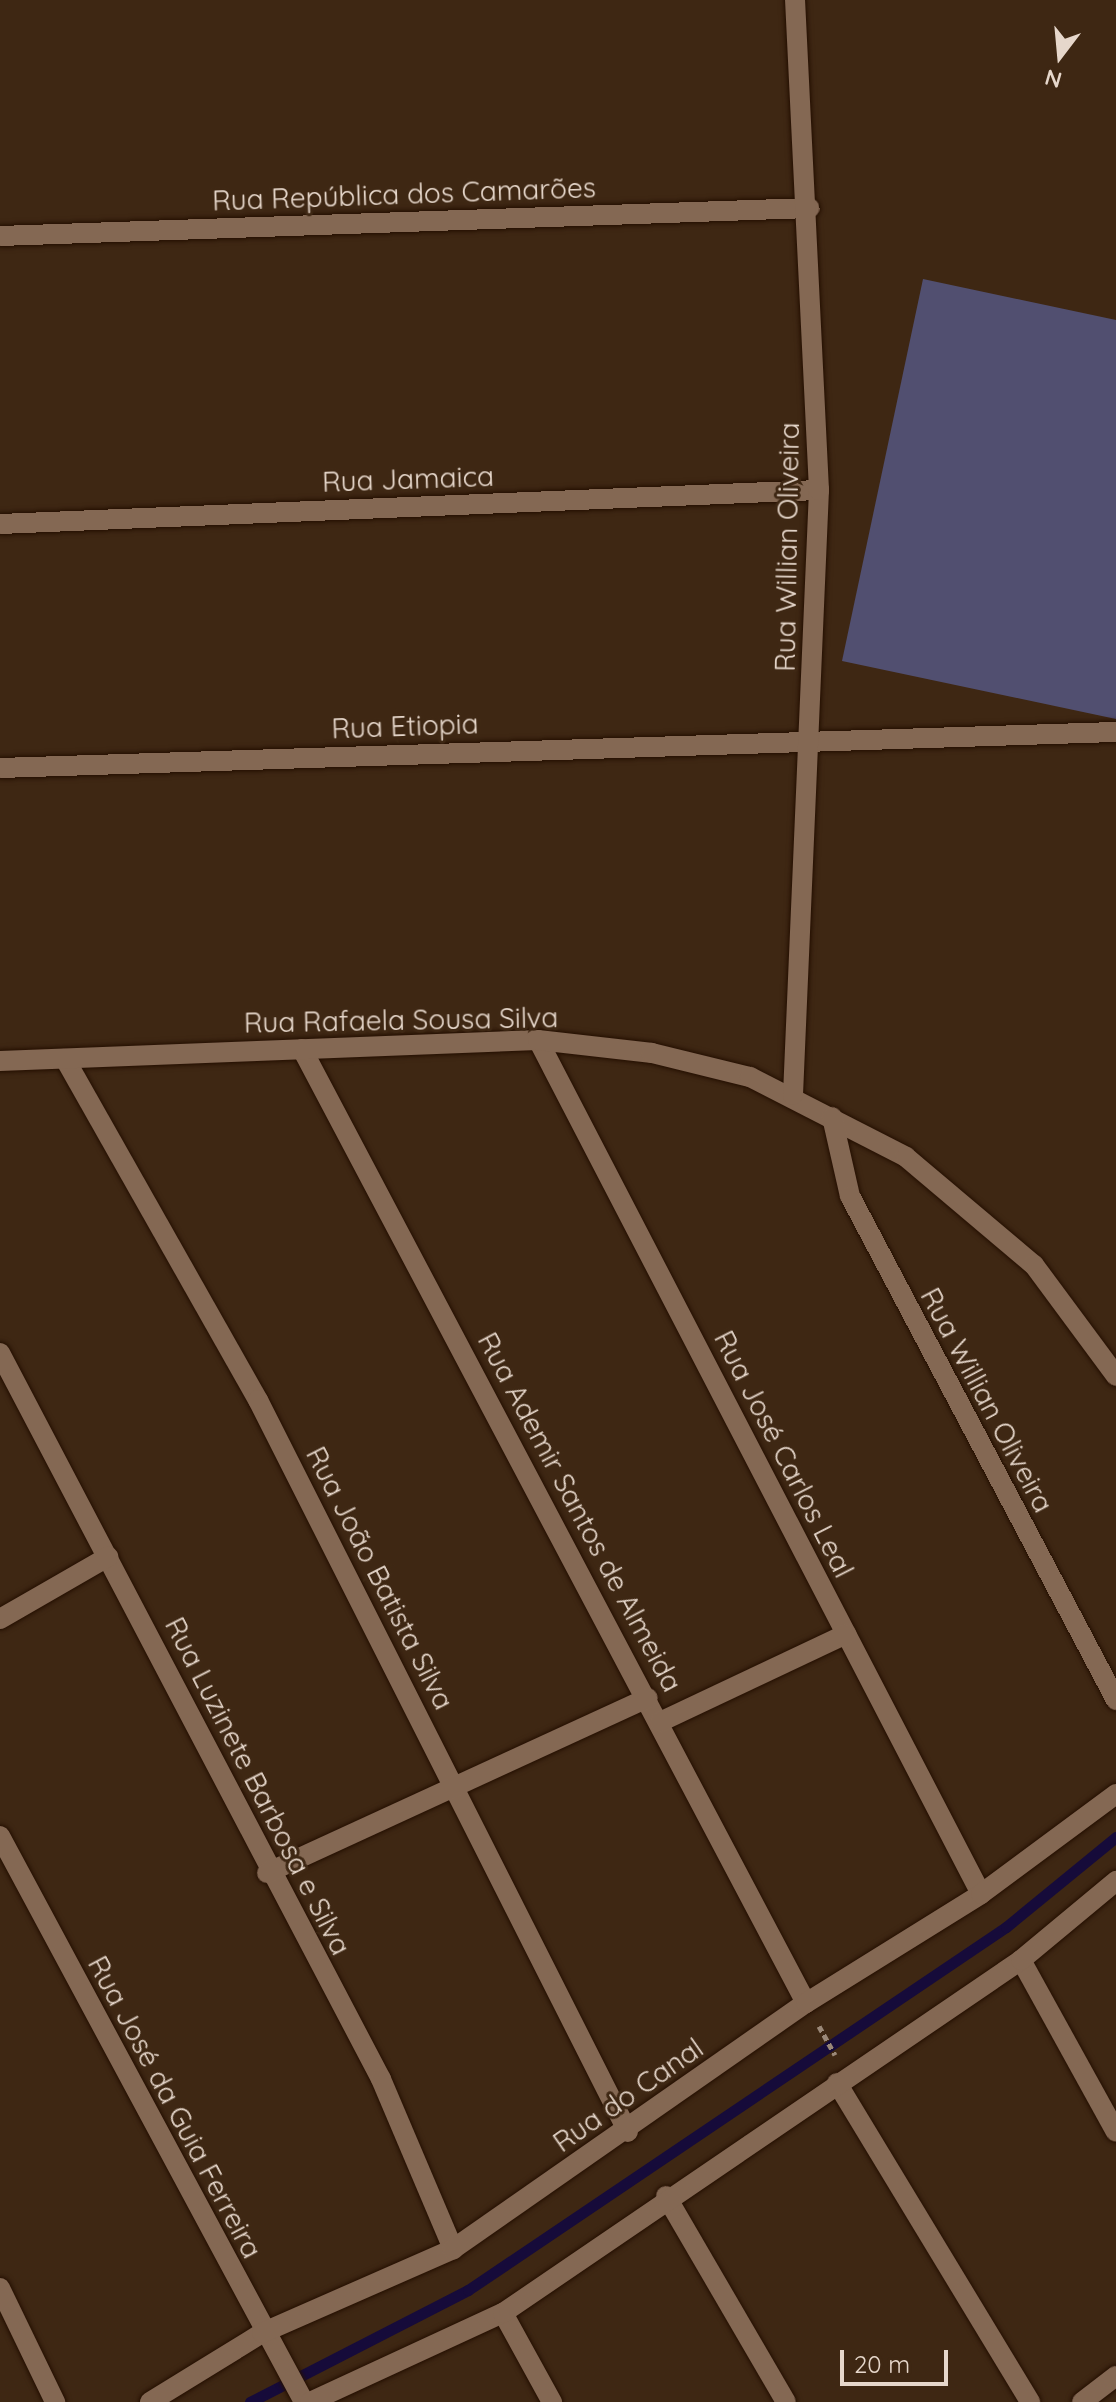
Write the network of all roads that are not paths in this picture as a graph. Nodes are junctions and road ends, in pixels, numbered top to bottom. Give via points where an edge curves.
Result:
1 (795, 0) edge
2 (810, 208) junction
3 (0, 236) edge
4 (819, 490) junction
5 (0, 524) edge
6 (1116, 732) edge
7 (812, 739) junction
8 (0, 768) edge
9 (538, 1040) junction
10 (302, 1049) junction
11 (65, 1059) junction
12 (0, 1061) edge
13 (793, 1095) junction
14 (832, 1117) junction
15 (0, 1353) edge
16 (1116, 1376) edge
17 (108, 1557) junction
18 (0, 1619) edge
19 (846, 1634) junction
20 (648, 1698) junction
21 (1116, 1700) edge
22 (660, 1722) junction
23 (454, 1787) junction
24 (1116, 1794) edge
25 (0, 1836) edge
26 (267, 1873) junction
27 (1116, 1881) edge
28 (981, 1894) junction
29 (1021, 1960) junction
30 (806, 2003) junction
31 (837, 2083) junction
32 (628, 2132) junction
33 (1116, 2132) edge
34 (666, 2196) junction
35 (453, 2249) junction
36 (0, 2288) edge
37 (503, 2313) junction
38 (262, 2333) junction
39 (1116, 2376) edge
40 (304, 2399) edge
41 (55, 2402) edge
42 (150, 2402) edge
43 (552, 2402) edge
44 (786, 2402) edge
45 (1030, 2402) edge
46 (1082, 2402) edge

1 - 2 street, Rua Willian Oliveira
2 - 3 street, Rua República dos Camarões
2 - 4 street, Rua Willian Oliveira
4 - 5 street, Rua Jamaica
4 - 7 street, Rua Willian Oliveira
6 - 7 street, Rua Etiopia
7 - 8 street, Rua Etiopia
7 - 13 street, Rua Willian Oliveira
9 - 10 street, Rua Rafaela Sousa Silva
9 - 13 street, Rua Rafaela Sousa Silva via 652,1053
9 - 19 street, Rua José Carlos Leal
10 - 11 street, Rua Rafaela Sousa Silva
10 - 20 street, Rua Ademir Santos de Almeida
11 - 12 street, Rua Rafaela Sousa Silva
11 - 23 street, Rua João Batista Silva via 258,1400
13 - 14 street, Rua Rafaela Sousa Silva
14 - 16 street, Rua Rafaela Sousa Silva via 906,1157 1034,1265
14 - 21 street, Rua Willian Oliveira via 857,1209
15 - 17 street, Rua Luzinete Barbosa e Silva
17 - 18 street
17 - 26 street, Rua Luzinete Barbosa e Silva
19 - 22 street
19 - 28 street, Rua José Carlos Leal
20 - 22 street, Rua Ademir Santos de Almeida
20 - 23 street
22 - 30 street, Rua Ademir Santos de Almeida
23 - 26 street
23 - 32 street, Rua João Batista Silva
24 - 28 street, Rua do Canal
25 - 38 street, Rua José da Guia Ferreira
26 - 35 street, Rua Luzinete Barbosa e Silva via 381,2079
27 - 29 street
28 - 30 street, Rua do Canal
29 - 31 street
29 - 33 street
30 - 32 street, Rua do Canal
31 - 34 street
31 - 45 street
32 - 35 street, Rua do Canal
34 - 37 street
34 - 44 street
35 - 38 street, Rua do Canal
36 - 41 street
37 - 40 street
37 - 43 street
38 - 40 street, Rua José da Guia Ferreira
38 - 42 street, Rua do Canal
39 - 46 street

